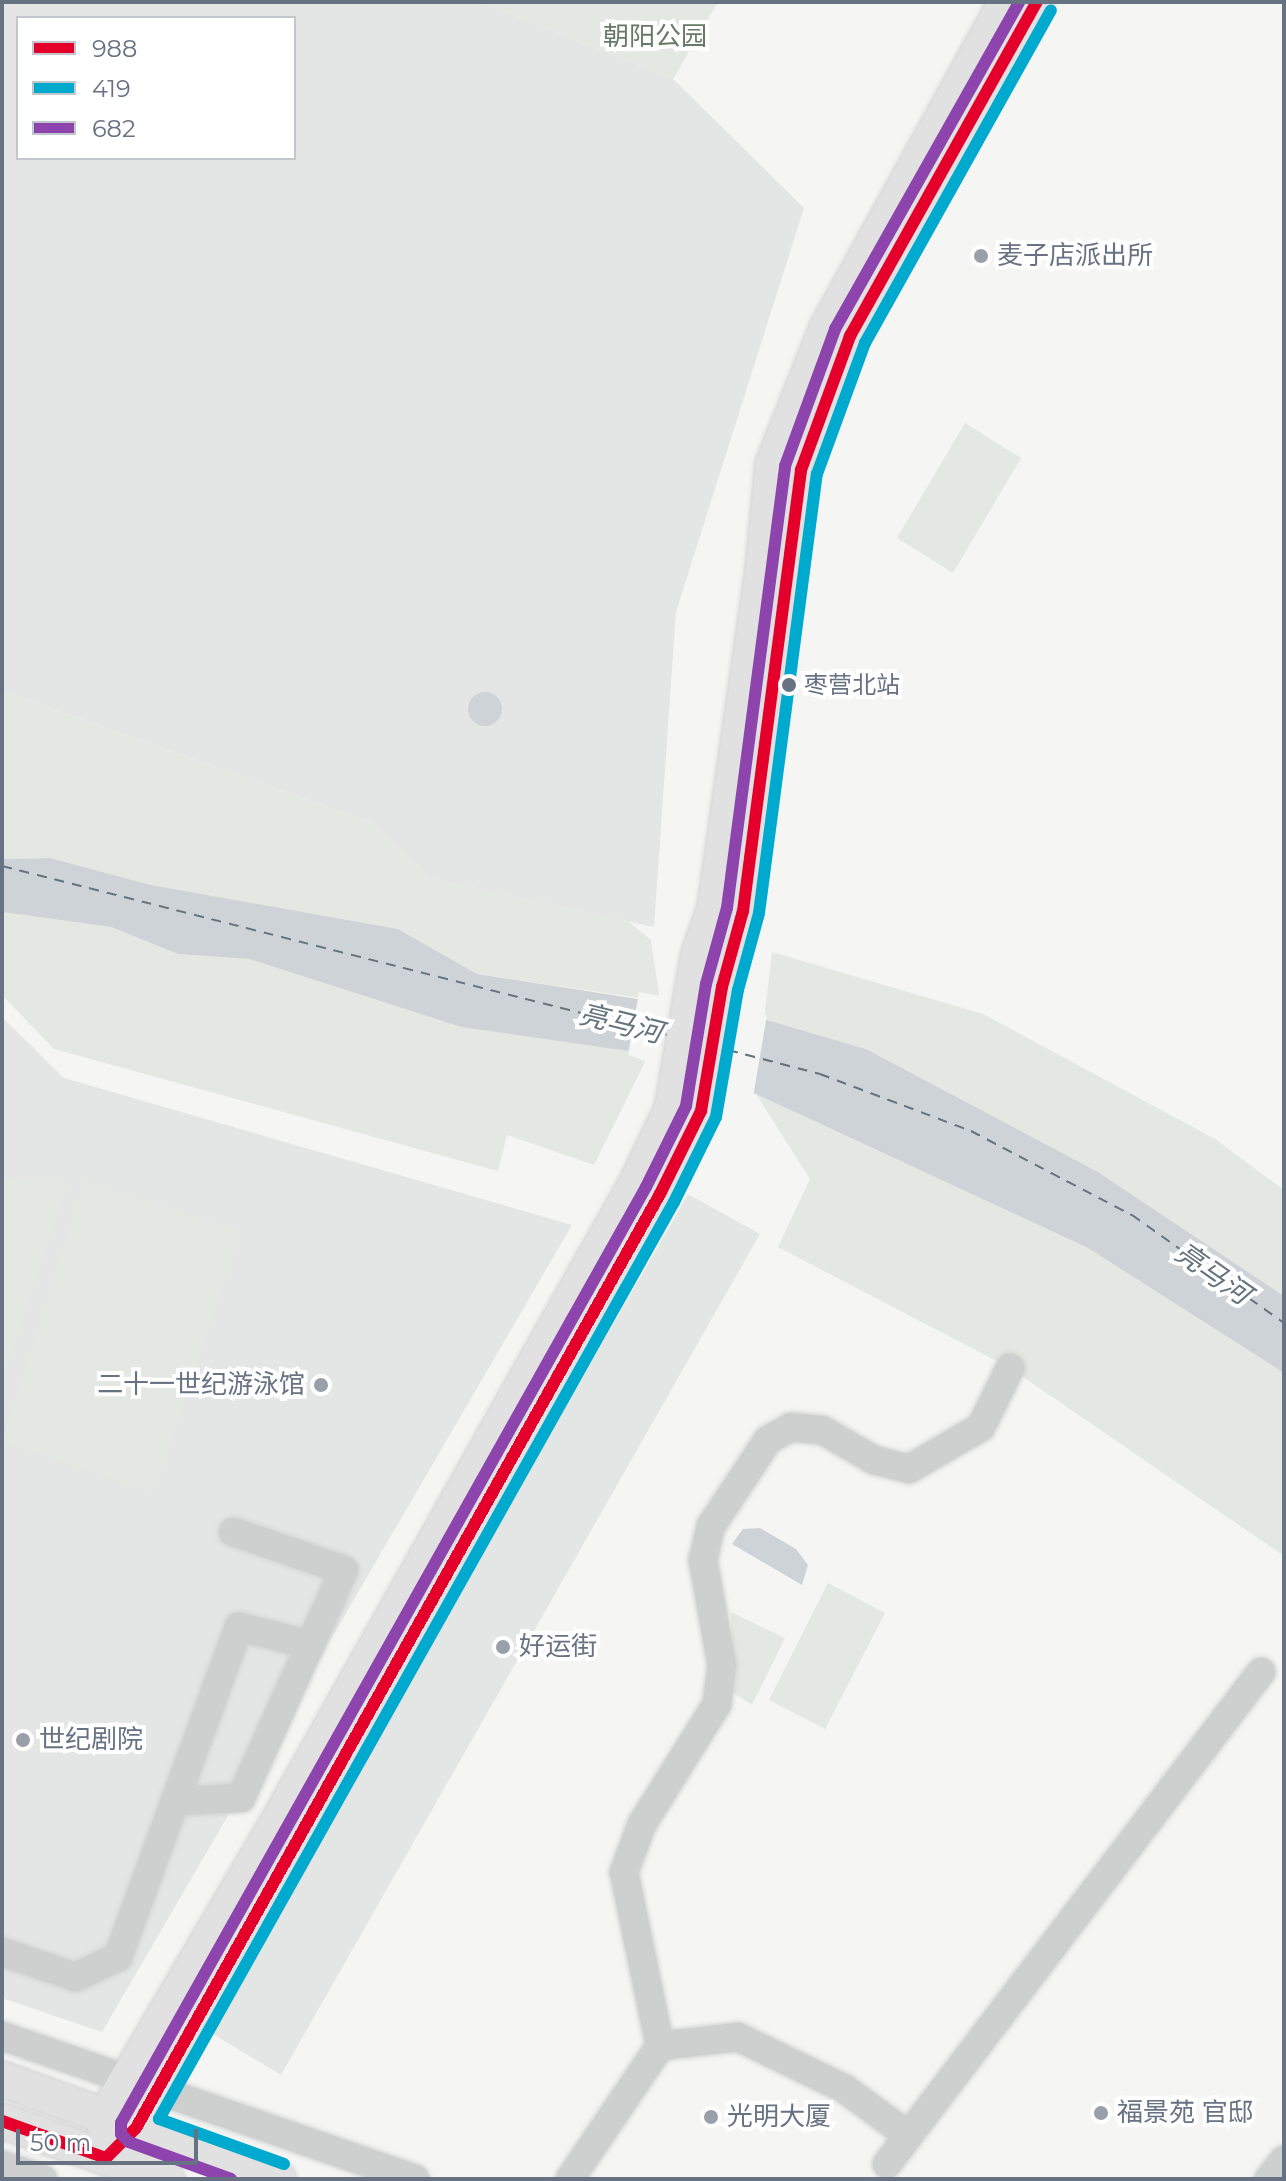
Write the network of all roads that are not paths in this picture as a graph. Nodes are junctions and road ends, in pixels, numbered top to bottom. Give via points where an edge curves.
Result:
1 (1006, 2) edge
2 (1037, 2) edge
3 (708, 984) junction
4 (686, 1110) junction
5 (1010, 1368) dead end
6 (233, 1532) dead end
7 (311, 1645) junction
8 (1261, 1672) dead end
9 (241, 1798) junction
10 (177, 1801) junction
11 (283, 1813) junction
12 (2, 1952) edge
13 (2, 2036) edge
14 (660, 2046) junction
15 (2, 2079) edge
16 (142, 2084) junction
17 (2, 2121) edge
18 (120, 2123) junction
19 (909, 2136) junction
20 (1284, 2160) edge
21 (887, 2164) dead end
22 (2, 2165) edge
23 (100, 2168) edge
24 (43, 2179) edge
25 (167, 2179) edge
26 (279, 2179) edge
27 (415, 2179) edge
28 (570, 2179) edge
29 (1269, 2179) edge

1 - 3 main road via 834,314 773,464
2 - 3 main road via 850,336 801,470 743,911
3 - 4 main road
4 - 11 main road via 636,1184
4 - 16 main road via 660,1194
5 - 14 street via 981,1427 909,1469 874,1460 822,1430 791,1427 768,1440 711,1526 703,1560 722,1666 717,1704 642,1824 624,1872
6 - 7 street via 344,1570
7 - 9 street
7 - 10 street via 239,1627
8 - 19 street
9 - 10 street
9 - 11 street
10 - 12 street via 118,1957 76,1977
11 - 16 main road
13 - 16 street
14 - 19 street via 738,2037 845,2089
14 - 28 street
15 - 18 main road
16 - 18 main road
16 - 27 street
17 - 23 main road
18 - 23 main road
18 - 26 main road
19 - 21 street
20 - 29 street
22 - 24 street
23 - 25 main road

